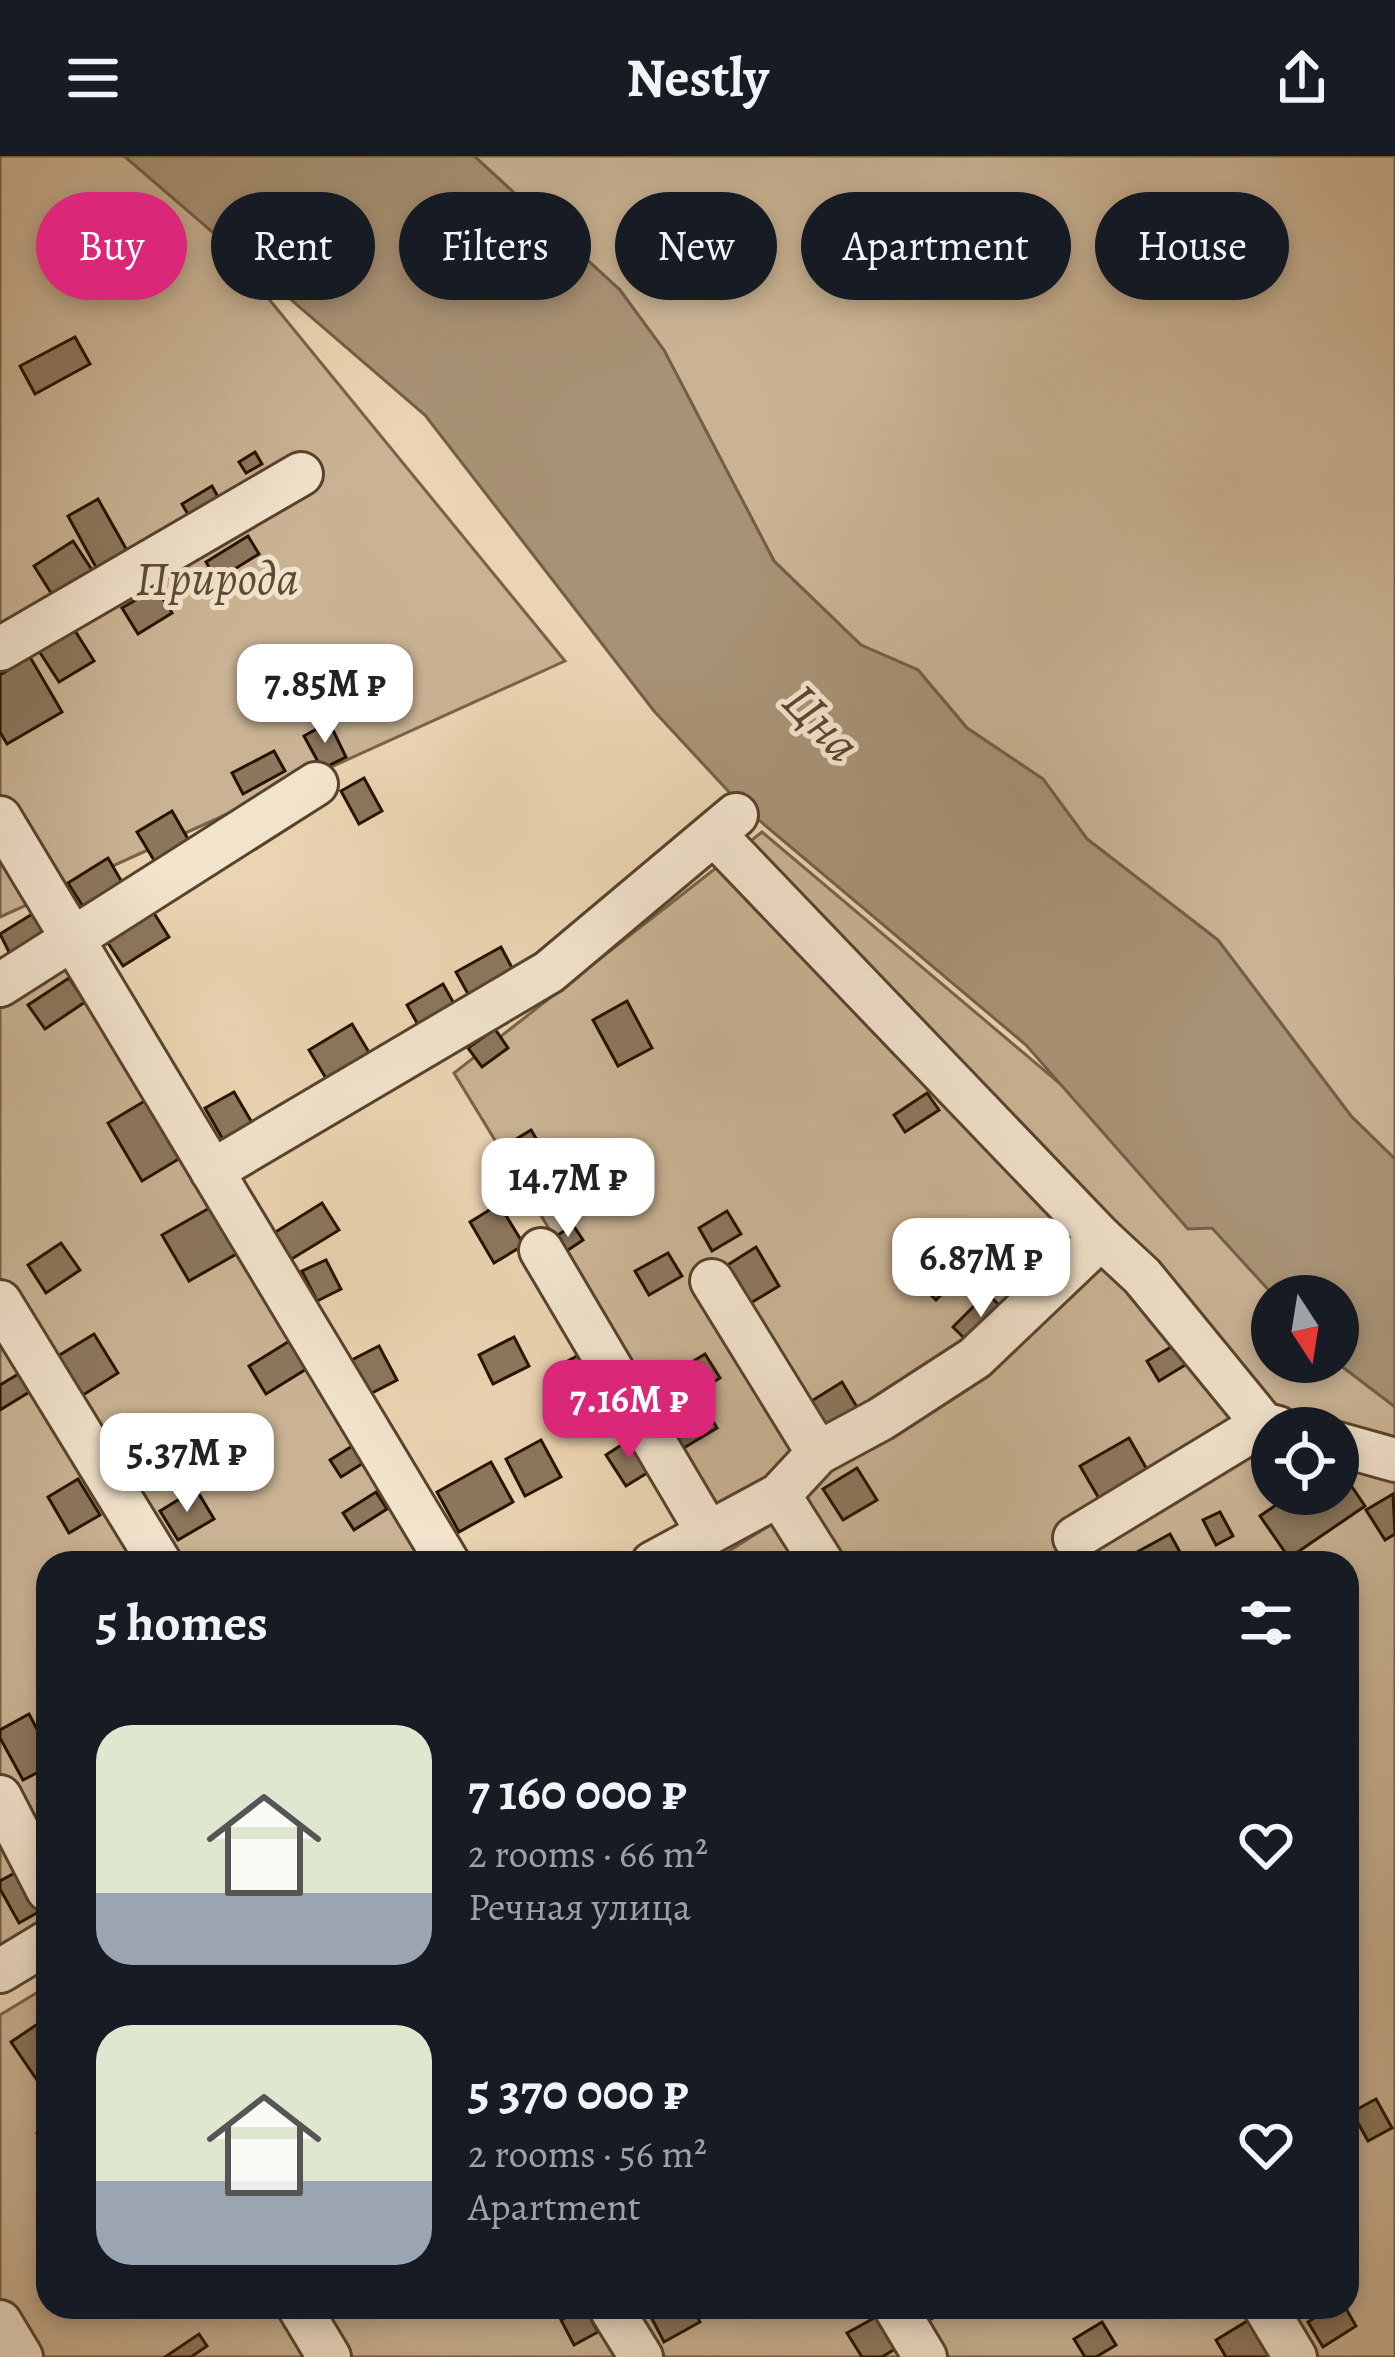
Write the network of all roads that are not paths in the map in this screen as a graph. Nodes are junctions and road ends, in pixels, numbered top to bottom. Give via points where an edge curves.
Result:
1 (301, 474) dead end
2 (0, 649) edge
3 (316, 784) dead end
4 (0, 818) edge
5 (74, 940) junction
6 (0, 985) edge
7 (212, 1171) junction
8 (1101, 1238) junction
9 (542, 1250) dead end
10 (712, 1280) dead end
11 (0, 1302) edge
12 (1255, 1407) edge
13 (1251, 1437) edge
14 (1359, 1450) edge
15 (818, 1453) junction
16 (1395, 1460) edge
17 (778, 1495) junction
18 (707, 1531) junction
19 (1075, 1538) dead end
20 (153, 1551) edge
21 (441, 1551) edge
22 (673, 1551) edge
23 (814, 1551) edge
24 (0, 1797) edge
25 (36, 1866) edge
26 (36, 1949) edge
27 (0, 1971) edge
28 (306, 2319) edge
29 (617, 2319) edge
30 (902, 2319) edge
31 (1272, 2319) edge
32 (0, 2323) edge
33 (21, 2357) edge
34 (329, 2357) edge
35 (640, 2357) edge
36 (925, 2357) edge
37 (1294, 2357) edge

1 - 2 street
3 - 5 street
4 - 5 street
5 - 6 street
5 - 7 street
7 - 8 street via 549,972 725,824
7 - 21 street
8 - 12 street
8 - 15 street via 975,1358
9 - 18 street
10 - 15 street
11 - 20 street
13 - 19 street
14 - 16 street
15 - 17 street
17 - 18 street
17 - 23 street
18 - 22 street
24 - 25 street
26 - 27 street
28 - 34 street
29 - 35 street
30 - 36 street
31 - 37 street
32 - 33 street

